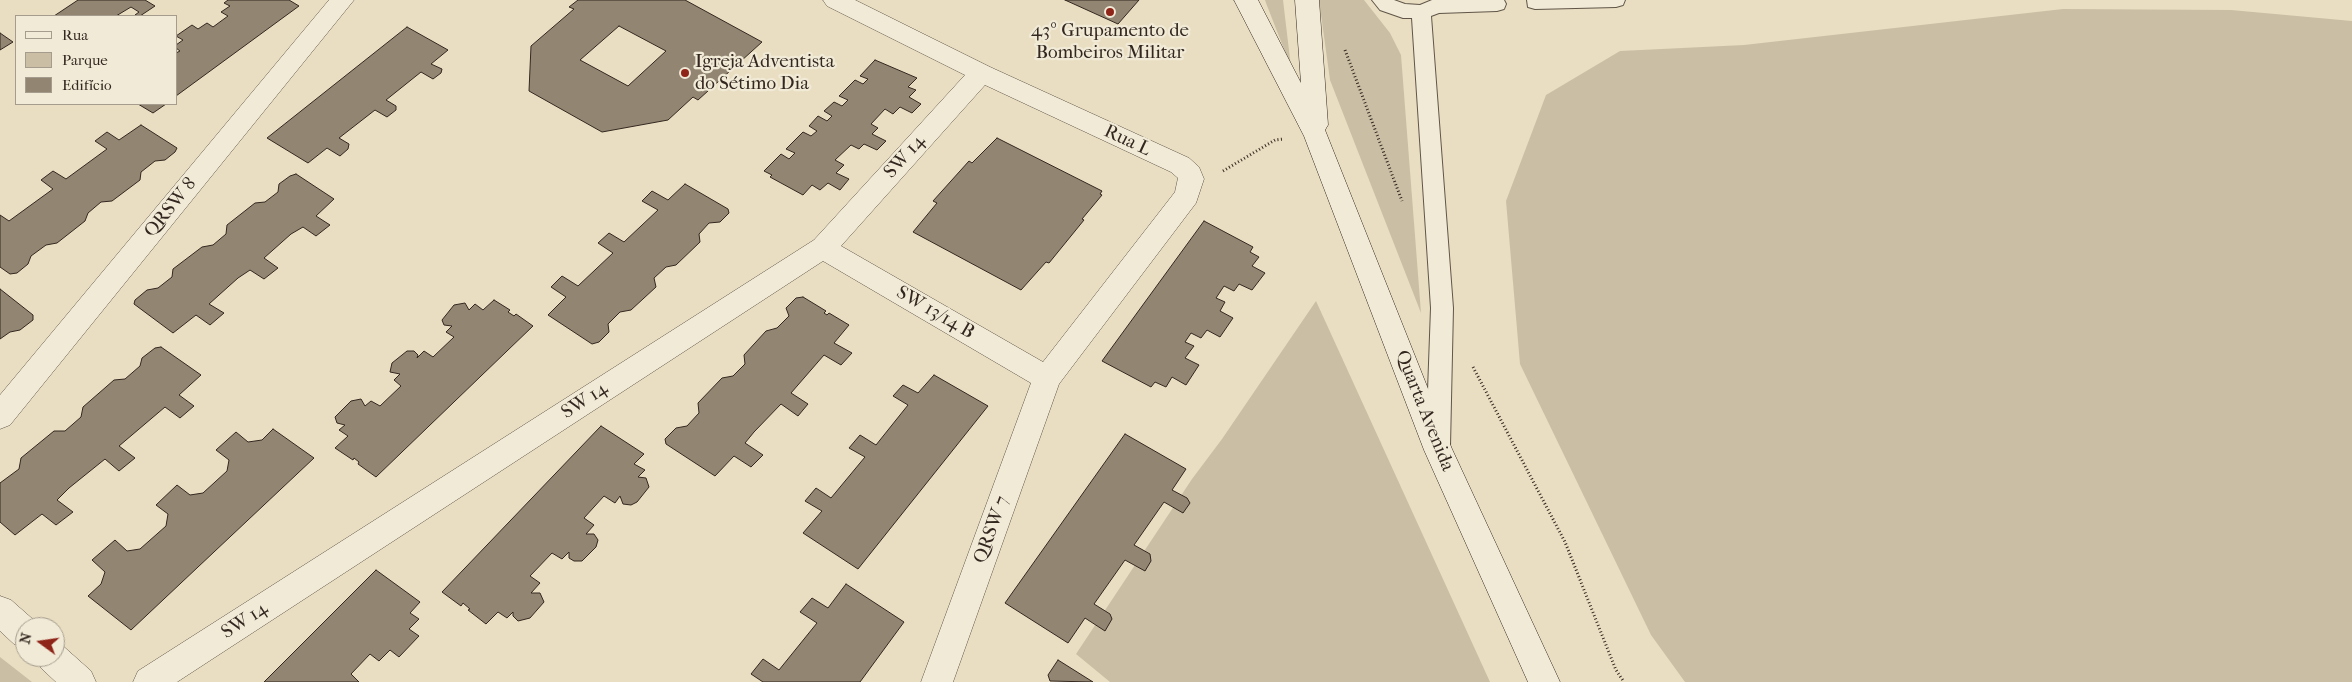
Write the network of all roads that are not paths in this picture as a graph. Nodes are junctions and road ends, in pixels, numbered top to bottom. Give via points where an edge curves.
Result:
1 (342, 0) edge
2 (835, 0) edge
3 (1246, 0) edge
4 (1306, 0) edge
5 (1381, 0) edge
6 (1615, 0) edge
7 (1535, 2) dead end
8 (1497, 4) dead end
9 (1434, 6) edge
10 (981, 73) junction
11 (1316, 136) junction
12 (823, 248) junction
13 (1047, 378) junction
14 (0, 416) edge
15 (1438, 450) junction
16 (0, 611) edge
17 (15, 624) edge
18 (63, 667) edge
19 (80, 682) edge
20 (149, 682) edge
21 (937, 682) edge
22 (1544, 682) edge

1 - 14 street, QRSW 8
2 - 10 street, Rua L
3 - 11 street, Quarta Avenida
4 - 11 street, Quarta Avenida
5 - 9 lane via 1403,11
6 - 7 lane
8 - 9 lane
9 - 15 lane via 1442,308
10 - 12 street, SW 14
10 - 13 street, Rua L via 1180,165 1190,174 1187,196
11 - 15 street, Quarta Avenida
12 - 13 street, SW 13/14 B
12 - 20 street, SW 14
13 - 21 street, QRSW 7
15 - 22 street, Quarta Avenida
16 - 17 street
18 - 19 street

